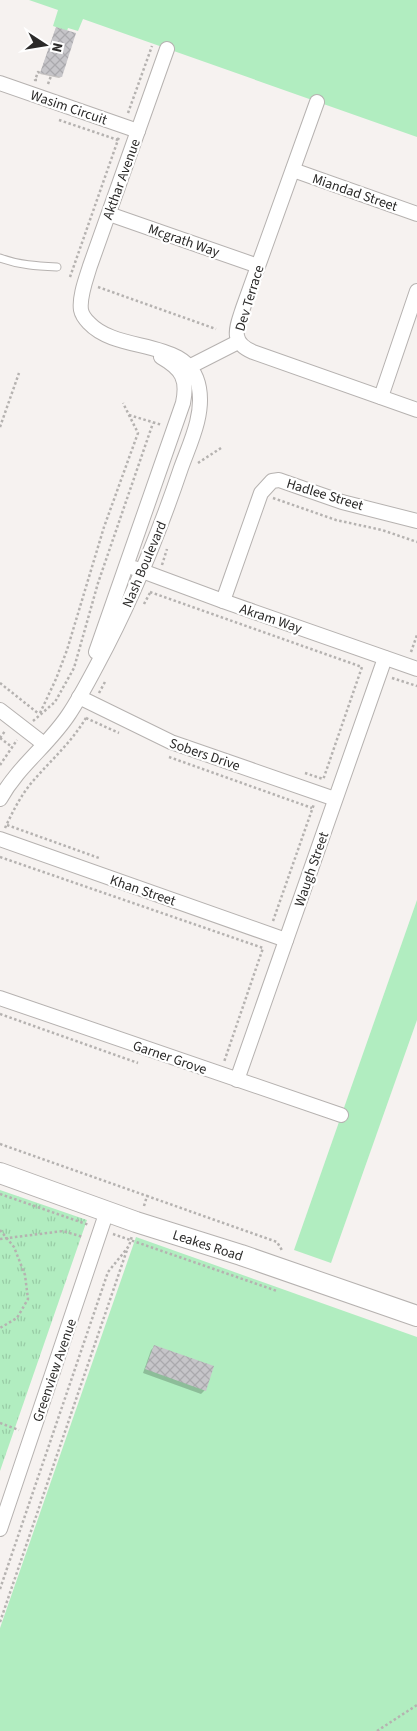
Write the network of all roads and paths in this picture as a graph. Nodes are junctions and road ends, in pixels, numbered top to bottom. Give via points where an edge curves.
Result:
1 (152, 46) dead end
2 (167, 49) dead end
3 (40, 73) dead end
4 (51, 76) dead end
5 (0, 83) edge
6 (48, 84) junction
7 (54, 86) dead end
8 (317, 102) dead end
9 (59, 120) dead end
10 (123, 126) junction
11 (138, 131) junction
12 (118, 140) junction
13 (293, 170) junction
14 (109, 214) junction
15 (417, 214) edge
16 (0, 258) edge
17 (258, 266) junction
18 (57, 267) dead end
19 (70, 277) dead end
20 (417, 291) edge
21 (238, 342) junction
22 (185, 369) junction
23 (19, 373) dead end
24 (381, 397) junction
25 (123, 403) dead end
26 (417, 410) edge
27 (129, 415) junction
28 (0, 426) edge
29 (271, 497) dead end
30 (417, 521) edge
31 (417, 542) edge
32 (126, 564) junction
33 (142, 571) junction
34 (150, 592) dead end
35 (223, 601) junction
36 (417, 635) edge
37 (411, 652) dead end
38 (385, 658) junction
39 (417, 669) edge
40 (0, 684) edge
41 (79, 697) junction
42 (0, 710) edge
43 (39, 714) junction
44 (0, 738) edge
45 (44, 744) junction
46 (0, 765) edge
47 (305, 773) dead end
48 (323, 779) junction
49 (318, 793) junction
50 (0, 799) edge
51 (336, 799) junction
52 (0, 839) edge
53 (0, 856) edge
54 (273, 921) dead end
55 (286, 940) junction
56 (0, 998) edge
57 (0, 1014) edge
58 (138, 1063) dead end
59 (224, 1063) dead end
60 (237, 1080) junction
61 (341, 1115) dead end
62 (0, 1144) edge
63 (0, 1173) edge
64 (0, 1194) edge
65 (147, 1196) junction
66 (144, 1206) dead end
67 (104, 1220) junction
68 (0, 1230) edge
69 (83, 1237) dead end
70 (7, 1238) junction
71 (0, 1239) edge
72 (129, 1246) dead end
73 (287, 1257) dead end
74 (276, 1291) dead end
75 (417, 1316) edge
76 (0, 1328) edge
77 (0, 1423) edge
78 (19, 1430) dead end
79 (0, 1529) edge
80 (0, 1622) edge
81 (417, 1705) edge
82 (377, 1731) edge

1 - 10 path
2 - 11 street, Akthar Avenue
3 - 6 path via 35,80
4 - 6 path
5 - 10 street, Wasim Circuit
6 - 7 path
8 - 13 street, Dev Terrace
9 - 12 path
10 - 11 street, Wasim Circuit
10 - 12 path
11 - 14 street, Akthar Avenue
12 - 19 path
13 - 15 street, Miandad Street
13 - 17 street, Dev Terrace
14 - 17 street, Mcgrath Way
14 - 22 street, Akthar Avenue via 82,298 84,318 101,333 174,355 183,360
16 - 18 lane via 27,266
17 - 21 street, Dev Terrace via 239,322
20 - 24 street
21 - 22 street
21 - 24 street, Dev Terrace via 253,352
22 - 32 street, Nash Boulevard via 186,390 179,419
22 - 33 street, Nash Boulevard via 195,375 200,396 196,425
23 - 28 path
24 - 26 street, Dev Terrace
25 - 27 path
27 - 43 path via 138,433 104,527 67,650
27 - 43 path via 153,423 98,583 74,668 55,702
29 - 31 path via 336,520
30 - 35 street, Hadlee Street via 342,502 279,480 272,481 261,493
32 - 33 street, Akram Way
32 - 41 street, Nash Boulevard
33 - 35 street, Akram Way
33 - 41 street, Nash Boulevard via 113,636
34 - 48 path via 362,667
35 - 38 street, Akram Way
36 - 37 path
38 - 39 street, Akram Way
38 - 51 street, Waugh Street
40 - 43 path
41 - 45 street, Nash Boulevard
41 - 49 street, Sobers Drive via 164,739
42 - 45 street
44 - 46 path via 12,747
45 - 50 street, Nash Boulevard via 17,772
47 - 48 path
48 - 49 path
49 - 51 street, Sobers Drive
49 - 54 path
51 - 55 street, Waugh Street
52 - 55 street, Khan Street
53 - 59 path via 263,948
55 - 60 street, Waugh Street
56 - 60 street, Garner Grove
57 - 58 path
60 - 61 street, Garner Grove
62 - 65 path
63 - 67 street, Leakes Road
64 - 67 path
65 - 66 path
65 - 73 path via 277,1242
67 - 74 path
67 - 75 street, Leakes Road via 241,1255
67 - 79 street, Greenview Avenue
68 - 70 path
69 - 70 path via 63,1231
70 - 71 path
70 - 76 path via 25,1275 28,1299 17,1318
72 - 80 path
77 - 78 path
81 - 82 path

